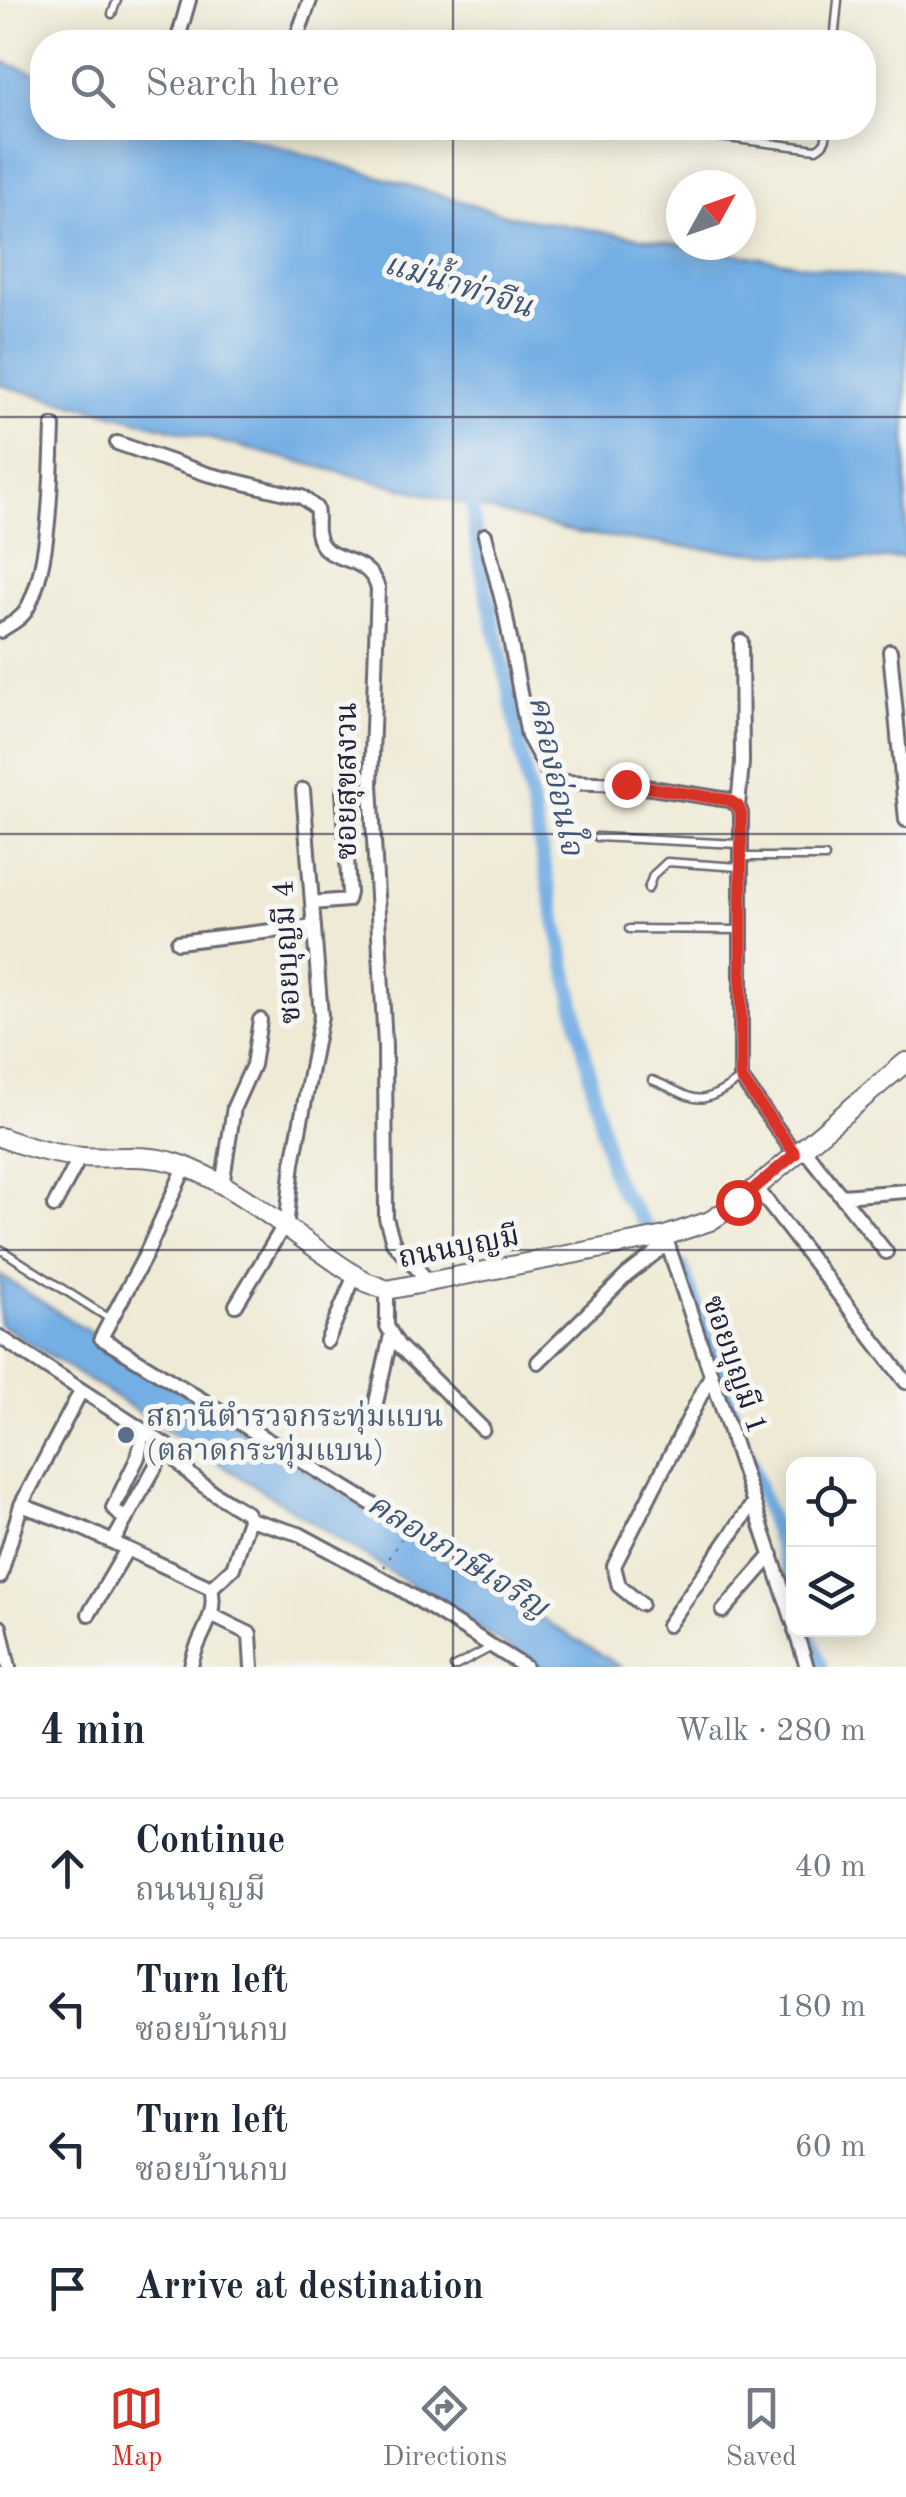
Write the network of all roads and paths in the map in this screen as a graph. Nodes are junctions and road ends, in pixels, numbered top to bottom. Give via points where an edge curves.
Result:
1 (118, 0) edge
2 (189, 0) edge
3 (310, 0) edge
4 (838, 0) edge
5 (112, 14) dead end
6 (180, 30) edge
7 (299, 30) edge
8 (835, 30) edge
9 (744, 140) edge
10 (826, 140) edge
11 (52, 426) dead end
12 (117, 444) dead end
13 (485, 536) dead end
14 (0, 631) edge
15 (741, 641) dead end
16 (890, 651) dead end
17 (303, 790) dead end
18 (343, 790) dead end
19 (738, 806) junction
20 (906, 820) edge
21 (597, 837) dead end
22 (739, 856) junction
23 (825, 857) dead end
24 (648, 889) dead end
25 (312, 903) junction
26 (314, 926) junction
27 (629, 929) dead end
28 (740, 930) junction
29 (178, 942) dead end
30 (260, 1020) dead end
31 (906, 1062) edge
32 (741, 1078) junction
33 (652, 1080) dead end
34 (0, 1137) edge
35 (799, 1151) junction
36 (80, 1157) junction
37 (185, 1166) junction
38 (222, 1186) junction
39 (756, 1187) junction
40 (906, 1191) edge
41 (842, 1196) junction
42 (54, 1206) dead end
43 (284, 1228) junction
44 (666, 1240) junction
45 (0, 1249) edge
46 (886, 1252) dead end
47 (355, 1275) junction
48 (430, 1282) junction
49 (387, 1290) junction
50 (236, 1305) dead end
51 (110, 1320) junction
52 (392, 1335) junction
53 (1, 1339) edge
54 (328, 1341) dead end
55 (538, 1362) dead end
56 (711, 1375) junction
57 (906, 1382) edge
58 (81, 1390) junction
59 (376, 1403) dead end
60 (483, 1428) dead end
61 (144, 1430) junction
62 (167, 1446) junction
63 (754, 1502) junction
64 (21, 1505) junction
65 (121, 1516) dead end
66 (249, 1519) junction
67 (407, 1529) joint
68 (113, 1542) junction
69 (127, 1548) junction
70 (772, 1555) junction
71 (382, 1571) dead end
72 (0, 1577) edge
73 (211, 1588) junction
74 (786, 1601) edge
75 (641, 1604) dead end
76 (723, 1611) dead end
77 (89, 1614) dead end
78 (212, 1615) junction
79 (668, 1625) dead end
80 (0, 1627) edge
81 (797, 1637) edge
82 (493, 1646) junction
83 (9, 1667) edge
84 (191, 1667) edge
85 (252, 1667) edge
86 (454, 1667) edge
87 (526, 1667) edge
88 (807, 1667) edge

1 - 5 lane
2 - 6 street
3 - 7 street
4 - 8 lane
9 - 10 lane via 816,149
11 - 14 street via 48,521 34,591 23,615
12 - 48 street, ซอยสุขสงวน via 302,496 316,508 317,534 328,551 374,575 371,784 386,1218 394,1242
13 - 19 street via 528,736 549,774 562,782 626,784
15 - 19 street
16 - 20 street
17 - 25 street, ซอยบุญมี 4
18 - 25 street via 347,900
19 - 22 street
21 - 22 lane
22 - 23 lane
22 - 24 lane via 666,862
22 - 28 street
25 - 26 street, ซอยบุญมี 4
26 - 29 street
26 - 43 street, ซอยบุญมี 4 via 321,1016
27 - 28 lane
28 - 32 street
30 - 38 street via 253,1065 234,1107
31 - 35 street, ถนนบุญมี
32 - 33 lane via 706,1098 679,1095
32 - 35 street
34 - 36 street, ถนนบุญมี
35 - 39 street, ถนนบุญมี
35 - 41 street
36 - 37 street, ถนนบุญมี via 157,1158
36 - 42 street
37 - 38 street, ถนนบุญมี
37 - 51 street
38 - 43 street, ถนนบุญมี
39 - 44 street, ถนนบุญมี via 710,1221
39 - 57 street
40 - 41 street
41 - 46 street
43 - 47 street, ถนนบุญมี
43 - 50 street
44 - 48 street, ถนนบุญมี
44 - 55 street
44 - 56 street, ซอยบุญมี 1
45 - 51 lane
47 - 49 street, ถนนบุญมี
47 - 54 street
48 - 49 street, ถนนบุญมี
49 - 52 street
51 - 67 street via 100,1338
52 - 59 street
52 - 60 street
53 - 58 street
56 - 63 street, ซอยบุญมี 1
56 - 75 street via 614,1566 620,1586
58 - 61 street
58 - 64 street
61 - 62 street
61 - 65 street via 114,1508
62 - 66 street via 200,1484
62 - 68 street
63 - 70 street, ซอยบุญมี 1
63 - 79 street
64 - 68 street
64 - 72 street
66 - 73 street via 233,1568
66 - 82 street via 299,1534
67 - 71 path
68 - 69 street
69 - 73 street
69 - 77 street
70 - 74 street, ซอยบุญมี 1
70 - 76 street
73 - 78 street
78 - 84 street
78 - 85 street via 250,1634
80 - 83 street
81 - 88 street, ซอยบุญมี 1
82 - 86 lane
82 - 87 street

